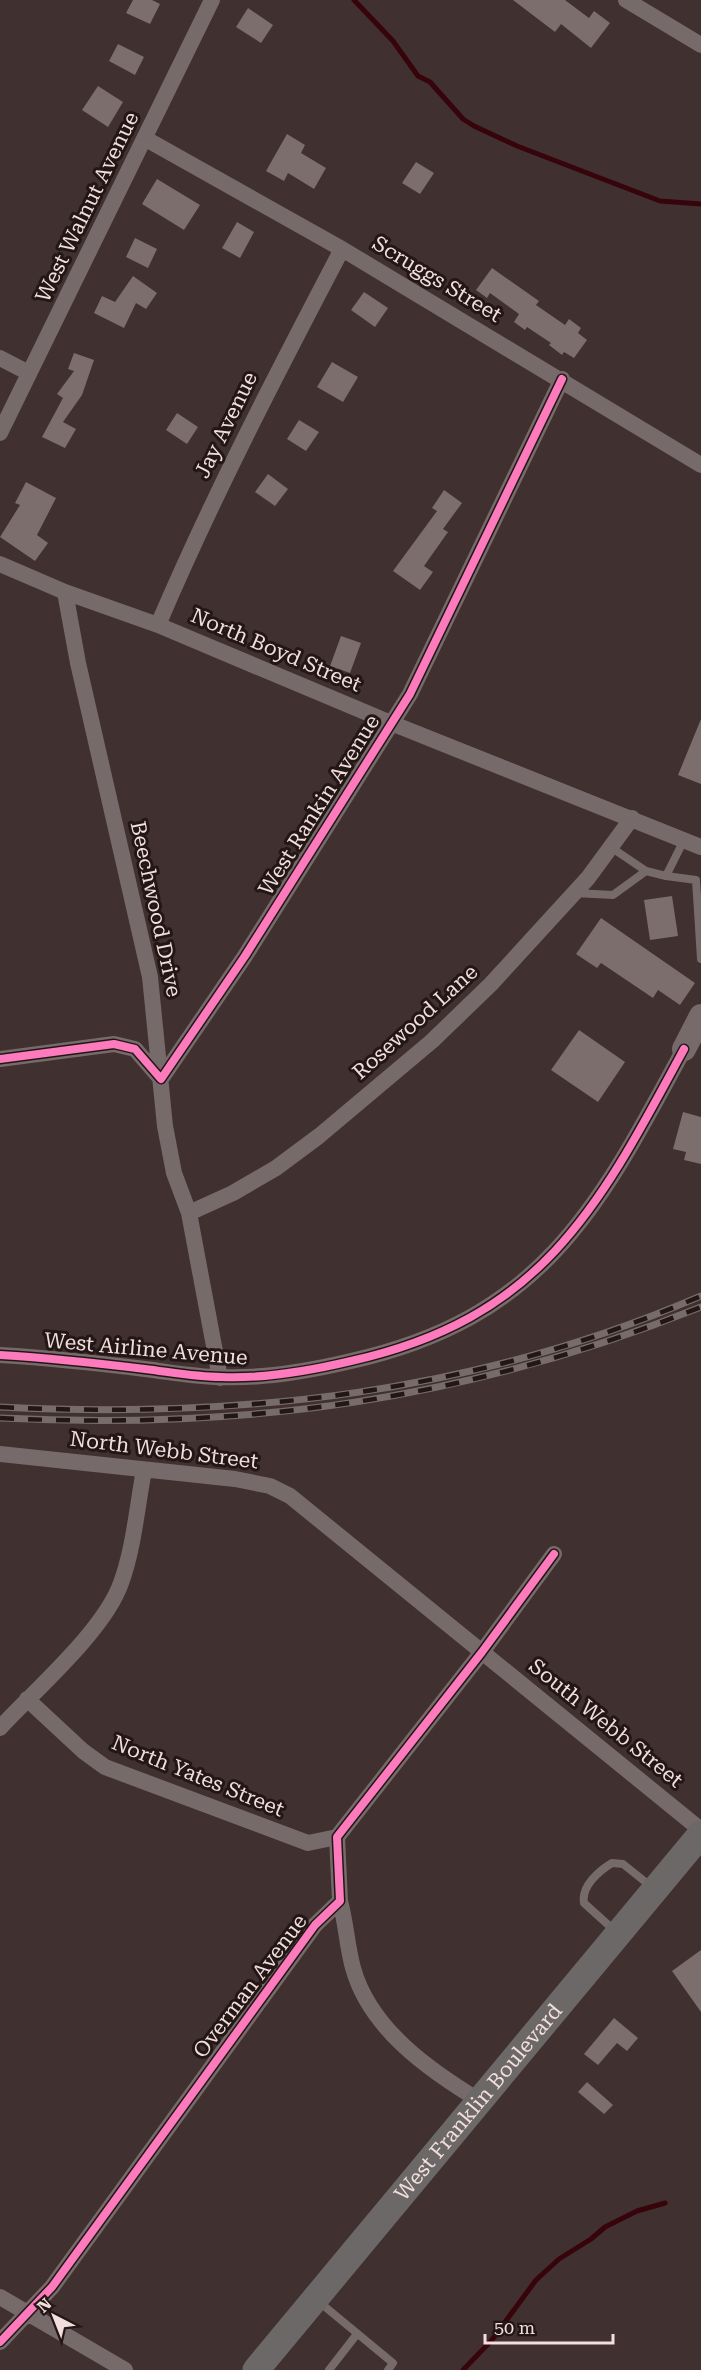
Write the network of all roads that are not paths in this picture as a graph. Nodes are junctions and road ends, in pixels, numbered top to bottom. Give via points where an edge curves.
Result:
1 (212, 0) edge
2 (626, 0) edge
3 (701, 45) edge
4 (146, 139) junction
5 (342, 249) junction
6 (0, 358) edge
7 (29, 373) junction
8 (562, 379) junction
9 (0, 433) edge
10 (701, 465) edge
11 (0, 564) edge
12 (65, 592) junction
13 (158, 625) junction
14 (391, 723) junction
15 (632, 818) junction
16 (684, 840) junction
17 (612, 848) junction
18 (701, 848) edge
19 (646, 871) junction
20 (666, 876) junction
21 (698, 880) edge
22 (574, 893) junction
23 (699, 929) edge
24 (701, 959) edge
25 (697, 1027) edge
26 (0, 1059) edge
27 (161, 1079) junction
28 (189, 1213) junction
29 (0, 1355) edge
30 (220, 1377) junction
31 (0, 1454) edge
32 (144, 1470) junction
33 (554, 1554) dead end
34 (482, 1652) junction
35 (27, 1699) junction
36 (0, 1728) edge
37 (701, 1832) edge
38 (337, 1837) junction
39 (656, 1890) junction
40 (340, 1900) junction
41 (619, 1934) junction
42 (480, 2101) junction
43 (0, 2297) edge
44 (316, 2298) junction
45 (28, 2314) junction
46 (357, 2334) junction
47 (0, 2342) edge
48 (391, 2367) edge
49 (125, 2370) edge
50 (256, 2370) edge
51 (329, 2370) edge

1 - 4 street, West Walnut Avenue
2 - 3 street
4 - 5 street, Scruggs Street
4 - 7 street, West Walnut Avenue
5 - 8 street, Scruggs Street
5 - 13 street, Jay Avenue via 258,409
6 - 7 street
7 - 9 street, West Walnut Avenue
8 - 10 street, Scruggs Street
8 - 14 street, West Rankin Avenue via 410,694
11 - 12 street, North Boyd Street
12 - 13 street, North Boyd Street
12 - 27 street, Beechwood Drive via 150,977
13 - 14 street, North Boyd Street
14 - 15 street, North Boyd Street
14 - 27 street, West Rankin Avenue via 245,956
15 - 16 street, North Boyd Street
15 - 17 street, Rosewood Lane
16 - 18 street, North Boyd Street
16 - 20 lane
17 - 19 lane
17 - 22 street, Rosewood Lane
19 - 20 lane
19 - 22 lane via 613,895
20 - 21 lane
21 - 23 lane
22 - 28 street, Rosewood Lane via 491,984 432,1041 320,1136 276,1168
23 - 24 lane
25 - 30 street, West Airline Avenue via 597,1201 554,1255 515,1290 442,1334 376,1356 266,1377
26 - 27 street via 114,1044 135,1049
27 - 28 street, Beechwood Drive via 174,1173
28 - 30 street, Beechwood Drive
29 - 30 street, West Airline Avenue
31 - 32 street, North Webb Street
32 - 34 street, North Webb Street via 235,1479 270,1486 290,1496
32 - 35 street via 128,1558 109,1608
33 - 34 street
34 - 37 street, South Webb Street
34 - 38 street
35 - 36 street
35 - 38 street, North Yates Street via 83,1751 113,1771 308,1843
37 - 39 main road, West Franklin Boulevard
38 - 40 street
39 - 41 main road, West Franklin Boulevard
39 - 41 lane via 623,1864 612,1863 590,1883 584,1903
40 - 42 street via 353,1969 384,2026 443,2079
40 - 45 street, Overman Avenue via 315,1925 52,2287
41 - 42 main road, West Franklin Boulevard
42 - 44 main road, West Franklin Boulevard
43 - 45 street
44 - 46 lane
44 - 50 main road, West Franklin Boulevard
45 - 47 street, Overman Avenue
45 - 49 street
46 - 48 lane
46 - 51 lane

